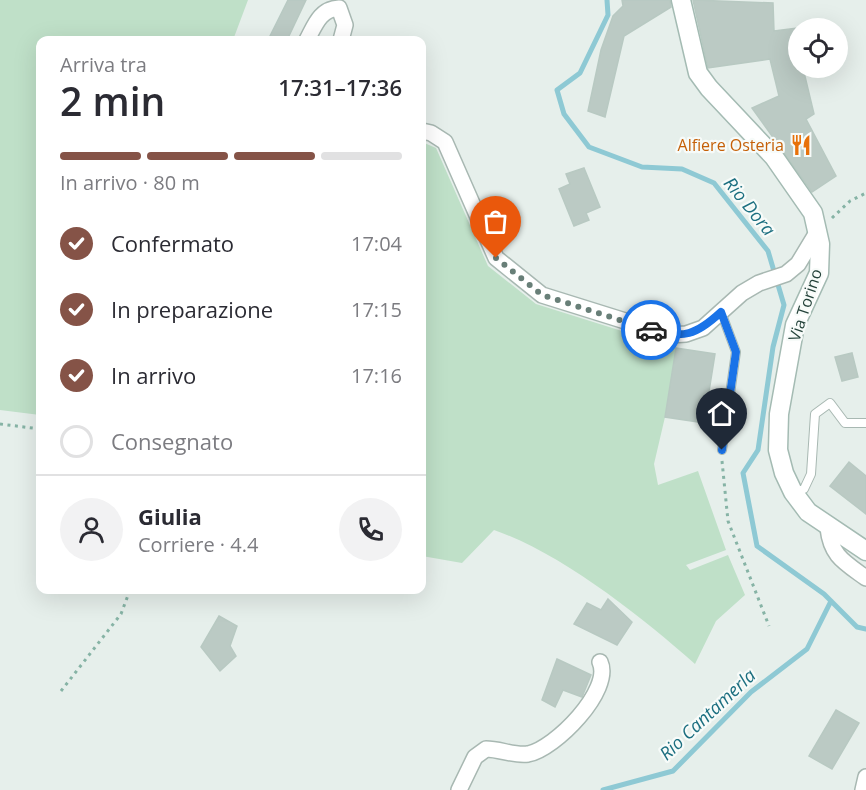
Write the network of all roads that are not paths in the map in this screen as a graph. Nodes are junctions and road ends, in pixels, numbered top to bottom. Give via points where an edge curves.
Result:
1 (681, 0) edge
2 (309, 36) edge
3 (342, 36) edge
4 (426, 132) edge
5 (817, 226) junction
6 (721, 312) junction
7 (866, 423) edge
8 (722, 450) road end
9 (793, 492) junction
10 (828, 528) junction
11 (866, 551) edge
12 (866, 578) edge
13 (600, 662) dead end
14 (866, 777) edge
15 (459, 790) edge
16 (863, 790) edge

1 - 5 street, Via Torino via 698,73 774,157 813,213
2 - 3 street via 330,8 339,8 345,25
4 - 6 street via 445,142 496,258 542,295 670,335 703,328
5 - 6 street via 798,264 786,274 759,283
5 - 9 street, Via Torino via 819,273 795,325 779,414 778,450
6 - 8 lane via 736,352
7 - 9 lane via 844,423 830,404 815,414 810,474 804,489
9 - 10 street, Via Torino via 808,512
10 - 11 street, Via Torino
10 - 12 street via 836,555
13 - 15 street via 601,681 563,735 529,753 486,749 476,757
14 - 16 street

